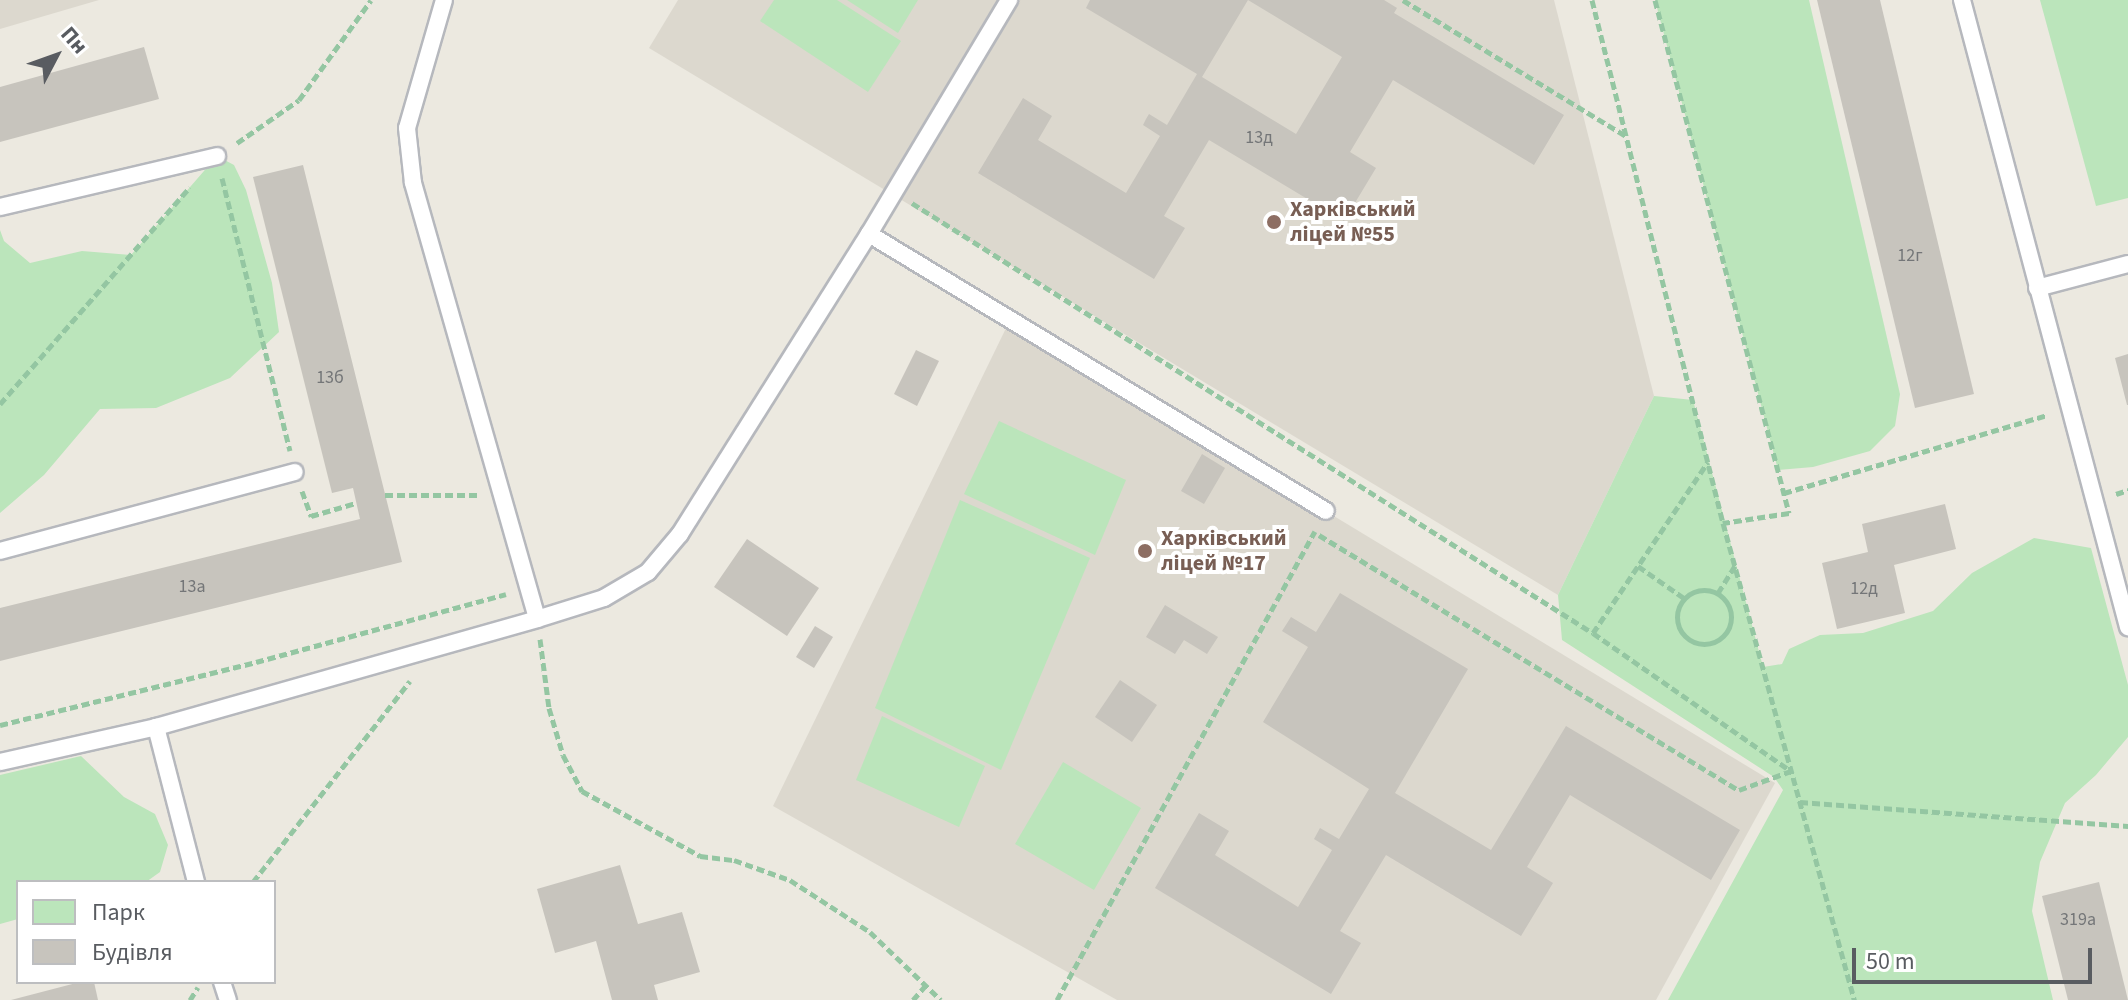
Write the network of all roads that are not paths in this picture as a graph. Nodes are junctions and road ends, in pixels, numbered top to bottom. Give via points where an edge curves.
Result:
1 (444, 0) edge
2 (1009, 0) edge
3 (1962, 0) edge
4 (217, 156) road end
5 (0, 207) edge
6 (869, 234) junction
7 (2128, 264) edge
8 (2037, 288) junction
9 (295, 472) road end
10 (1326, 511) road end
11 (0, 551) edge
12 (537, 619) junction
13 (2128, 627) edge
14 (156, 727) junction
15 (0, 762) edge
16 (195, 880) edge

1 - 12 lane via 407,128 413,183
2 - 6 lane
3 - 8 lane
4 - 5 lane
6 - 10 lane
6 - 12 lane via 680,534 648,572 604,598
7 - 8 lane
8 - 13 lane
9 - 11 lane
12 - 14 lane
14 - 15 lane
14 - 16 lane

